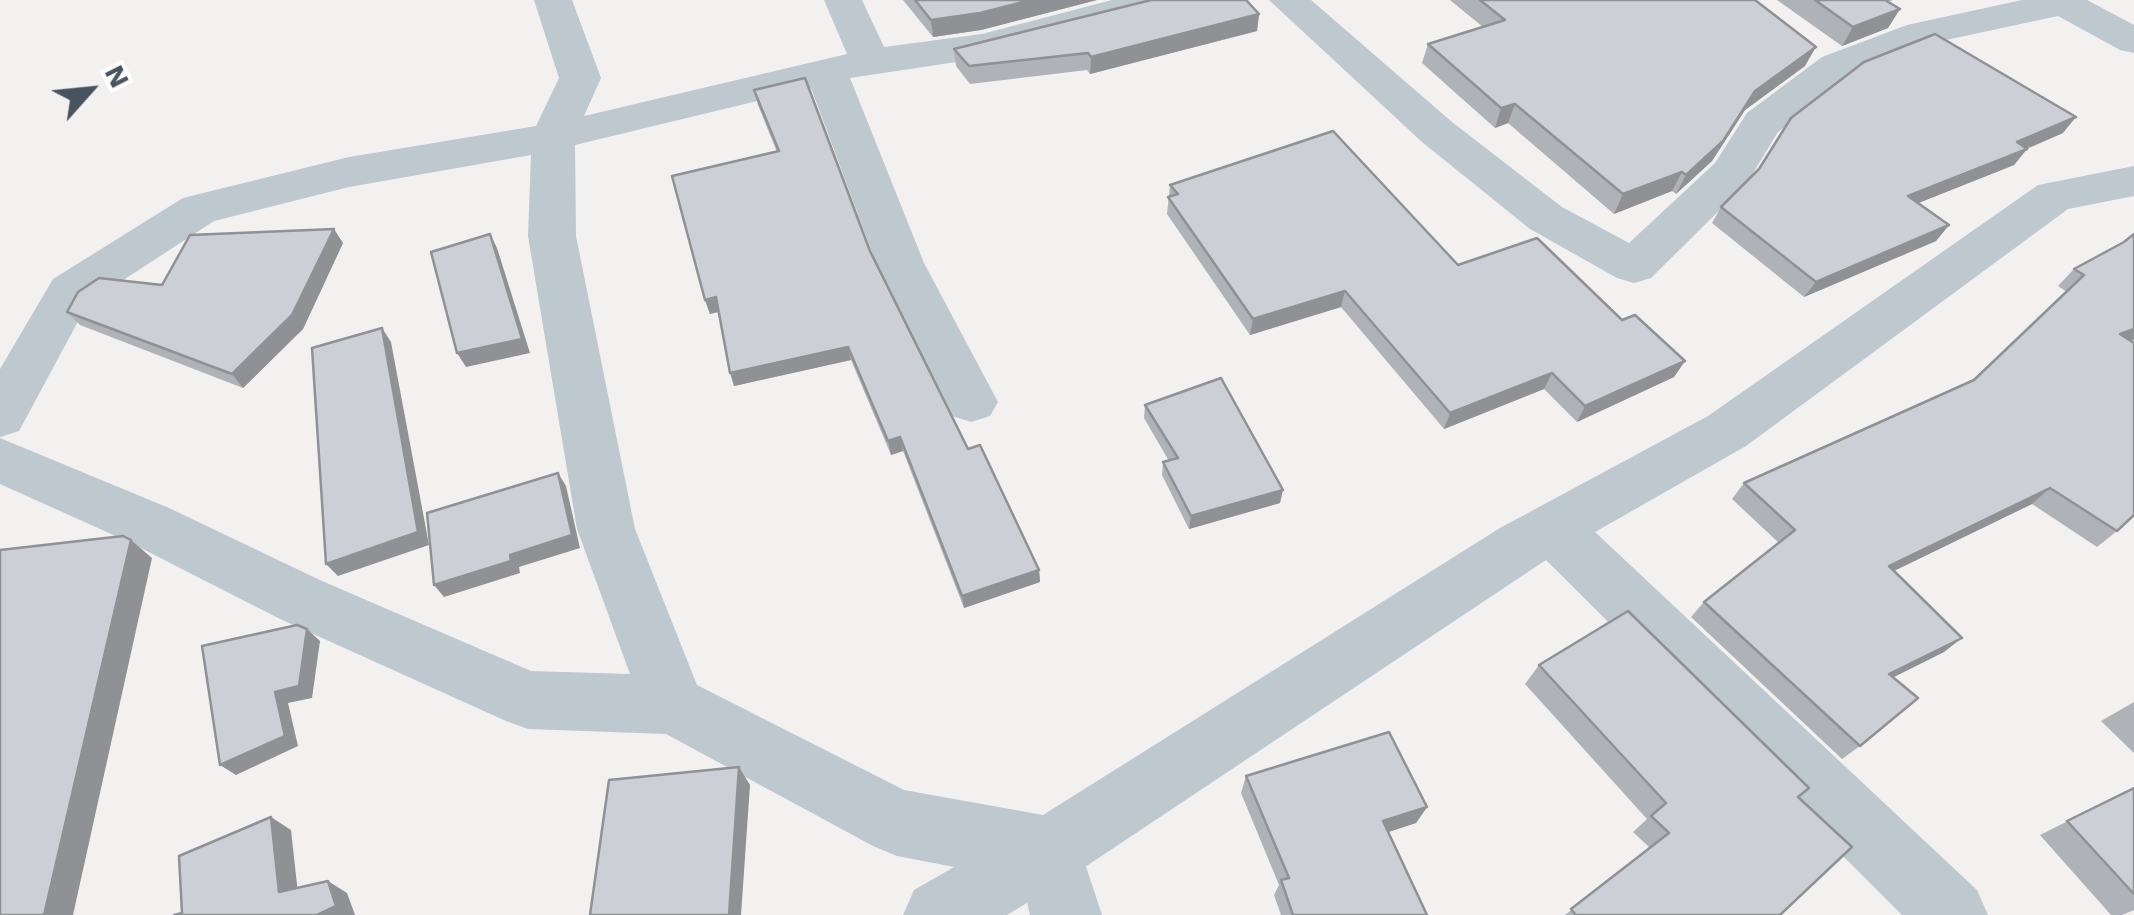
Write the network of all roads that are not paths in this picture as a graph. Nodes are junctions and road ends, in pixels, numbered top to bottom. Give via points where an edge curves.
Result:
1 (553, 0) edge
2 (842, 0) edge
3 (1156, 0) edge
4 (1288, 0) edge
5 (2134, 41) edge
6 (848, 66) junction
7 (553, 137) junction
8 (2134, 181) edge
9 (970, 402) dead end
10 (0, 416) edge
11 (0, 460) edge
12 (1551, 528) junction
13 (673, 705) junction
14 (1058, 883) edge
15 (939, 915) edge
16 (1952, 915) edge

1 - 7 street via 580,78
2 - 6 street
3 - 6 street via 983,46
4 - 5 street via 1546,218 1634,266 1731,174 1762,122 1822,55 2062,3
6 - 7 street
6 - 9 street via 900,263
7 - 10 street via 349,172 199,209 70,291
7 - 13 street via 552,236 606,529
8 - 12 street via 2054,196 1727,431
11 - 13 street via 528,700
12 - 14 street
12 - 16 street
13 - 14 street via 897,822
14 - 15 street

